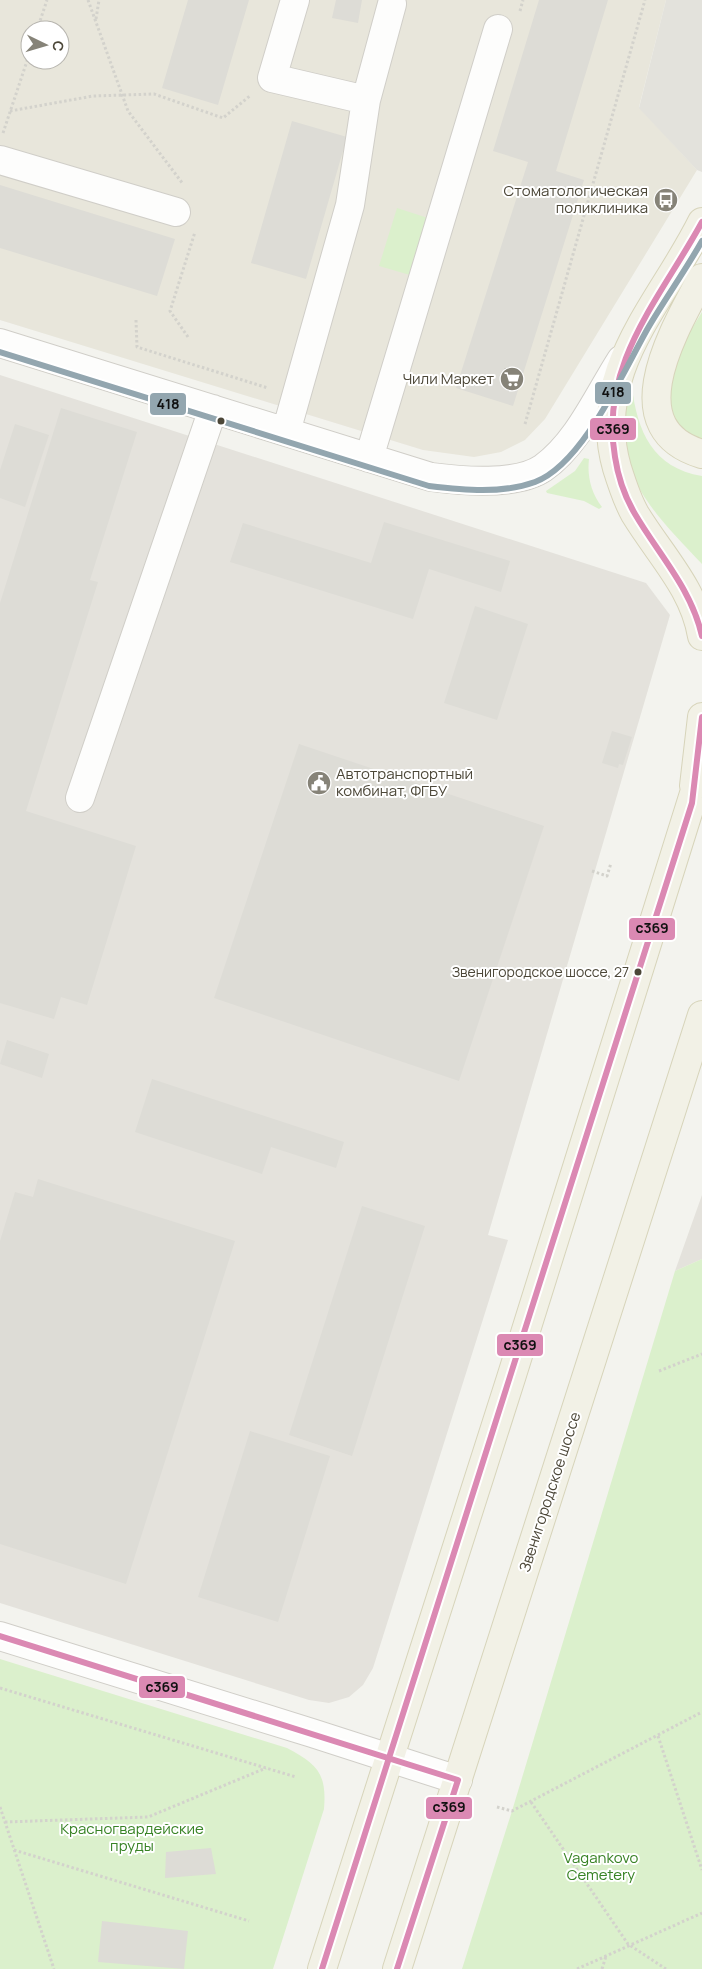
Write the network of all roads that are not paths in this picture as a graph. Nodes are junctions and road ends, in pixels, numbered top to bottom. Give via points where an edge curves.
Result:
1 (294, 0) edge
2 (392, 4) dead end
3 (498, 29) dead end
4 (366, 100) junction
5 (1, 148) edge
6 (176, 212) road end
7 (702, 222) edge
8 (702, 278) edge
9 (0, 343) edge
10 (627, 350) junction
11 (213, 409) junction
12 (286, 432) junction
13 (702, 454) edge
14 (369, 458) junction
15 (702, 636) edge
16 (702, 717) edge
17 (702, 768) edge
18 (80, 798) dead end
19 (692, 803) junction
20 (702, 1015) edge
21 (0, 1636) edge
22 (388, 1758) junction
23 (458, 1780) junction
24 (322, 1969) edge
25 (398, 1969) edge

1 - 4 street via 272,78
2 - 4 street
3 - 14 street
4 - 12 street via 350,205
5 - 6 street
7 - 10 main road
8 - 13 main road via 665,352 656,387 663,425 679,443
9 - 11 street
10 - 14 street via 569,444 542,469 514,478 483,481 431,477
10 - 15 main road via 613,391 612,449 632,509 684,586 697,613
11 - 12 street
11 - 18 street
12 - 14 street
16 - 19 main road
17 - 19 main road
19 - 22 main road
20 - 23 main road, Звенигородское шоссе
21 - 22 street
22 - 23 street
22 - 24 main road
23 - 25 main road, Звенигородское шоссе

